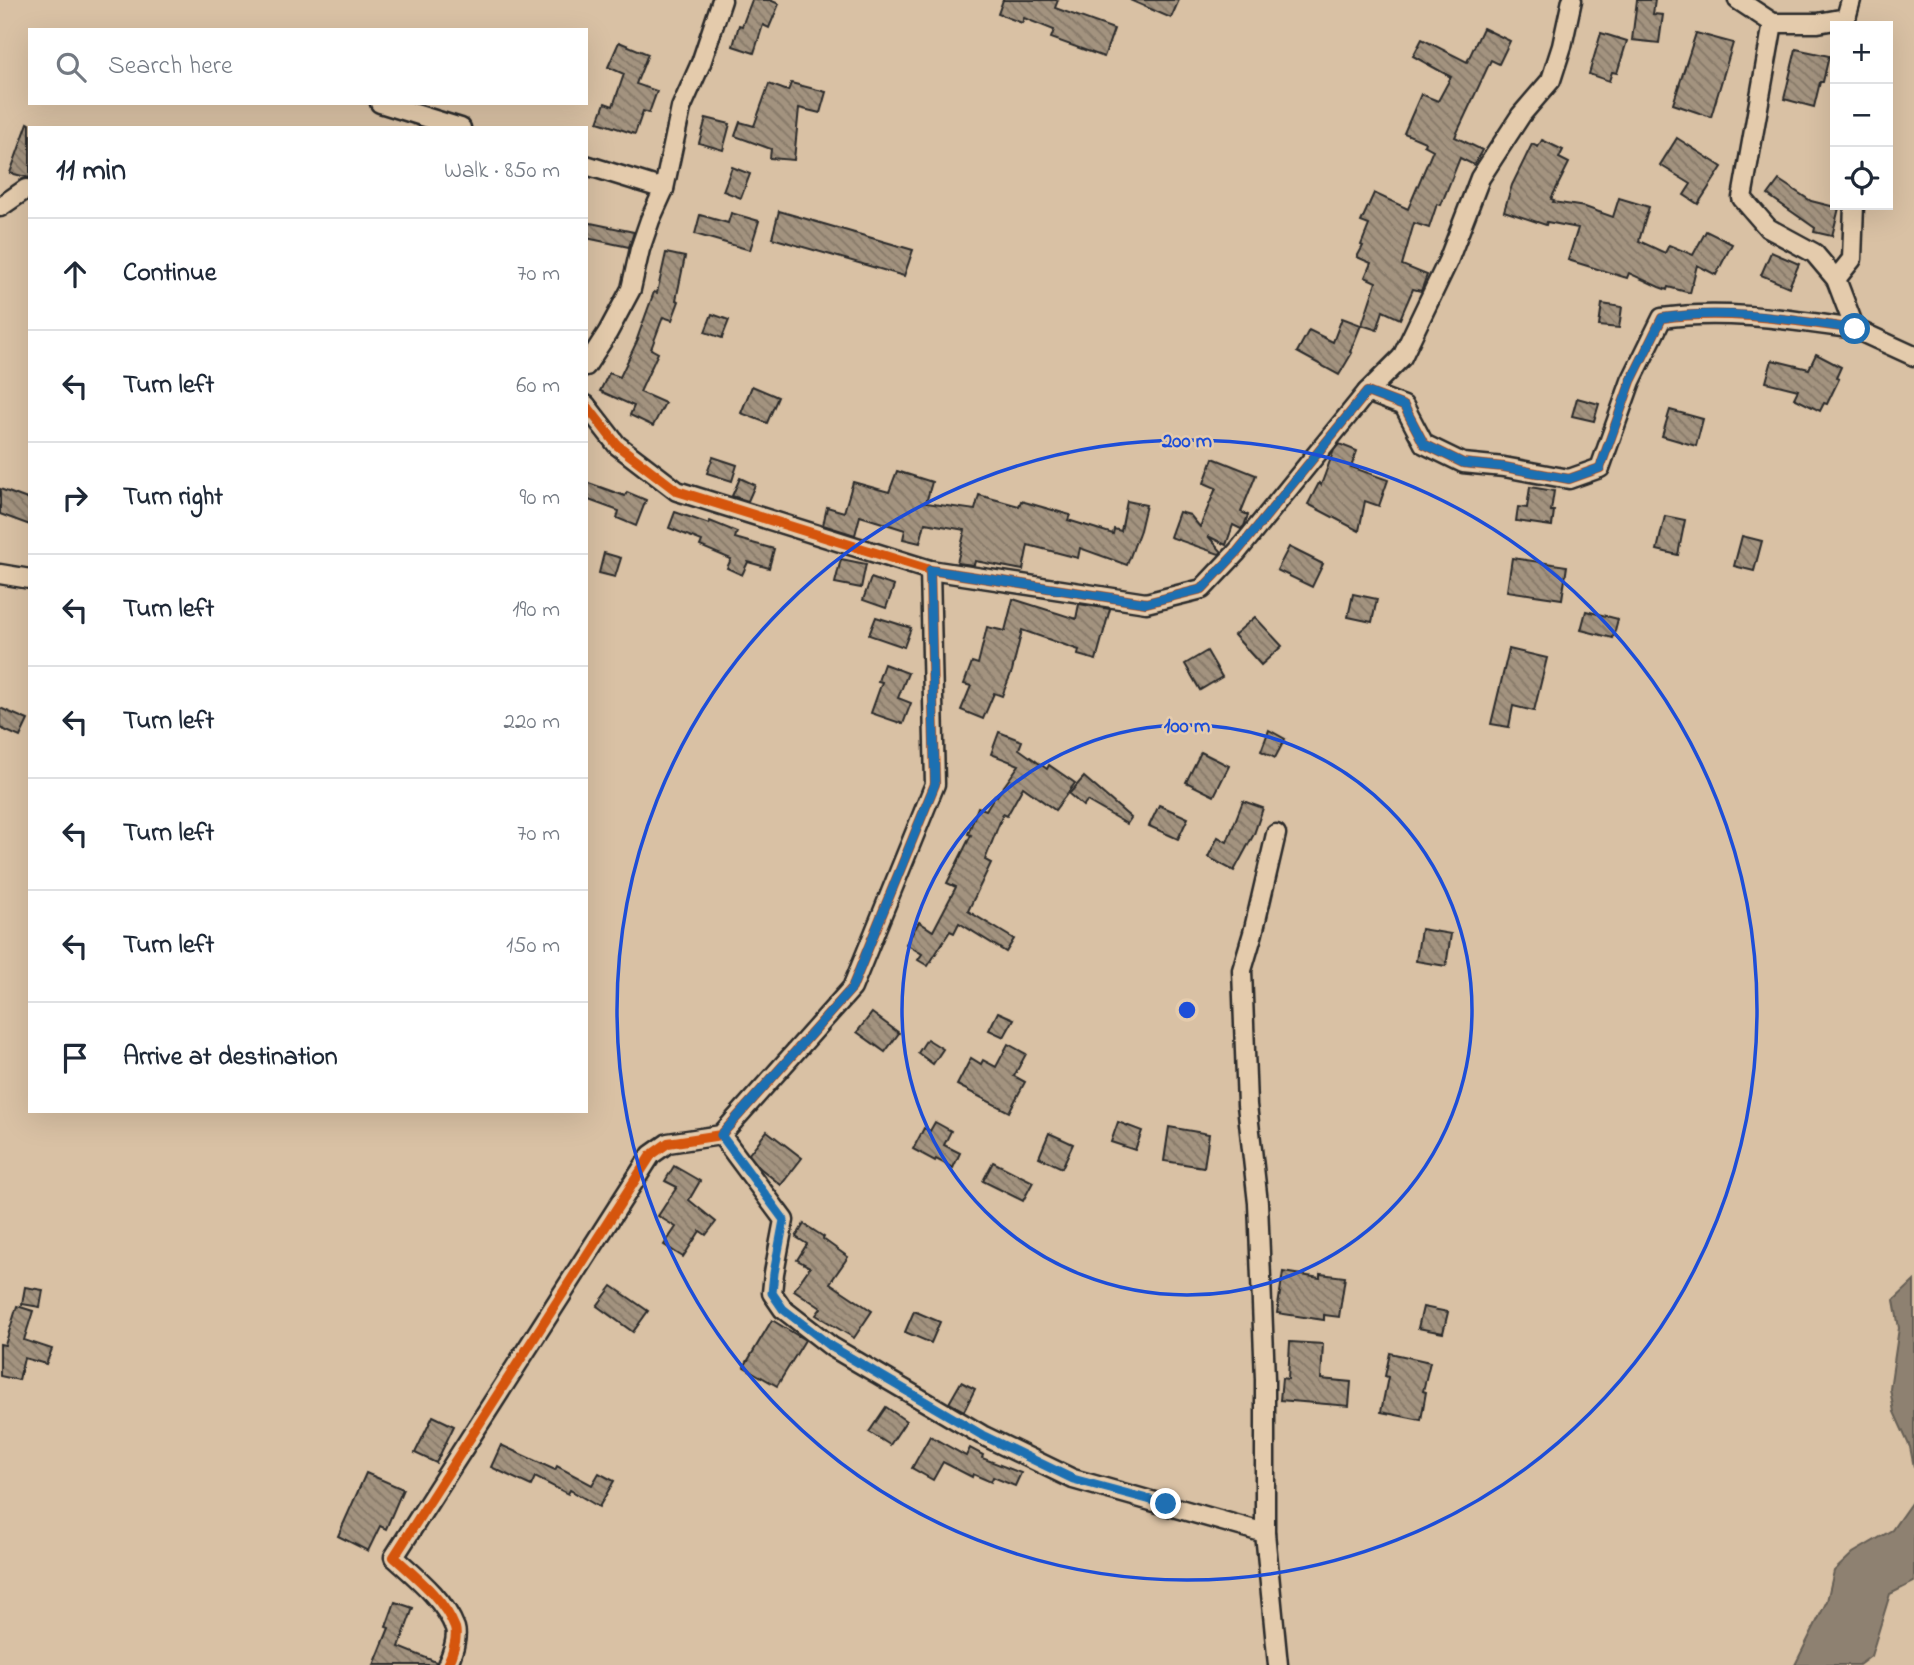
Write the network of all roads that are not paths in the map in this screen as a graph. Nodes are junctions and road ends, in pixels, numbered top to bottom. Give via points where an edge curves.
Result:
1 (722, 0) edge
2 (1572, 0) edge
3 (1738, 0) edge
4 (1850, 15) edge
5 (1773, 23) junction
6 (386, 105) edge
7 (455, 126) edge
8 (588, 167) edge
9 (664, 189) junction
10 (28, 190) edge
11 (0, 207) edge
12 (1854, 210) edge
13 (1836, 279) junction
14 (1855, 329) junction
15 (1914, 356) edge
16 (588, 363) edge
17 (1367, 392) junction
18 (588, 408) edge
19 (930, 570) junction
20 (0, 574) edge
21 (28, 579) edge
22 (1276, 834) dead end
23 (721, 1135) junction
24 (1265, 1533) junction
25 (447, 1665) edge
26 (1278, 1665) edge

1 - 9 street via 681,108
2 - 17 street via 1551,80 1521,115 1480,178 1448,261 1402,357
3 - 5 street
4 - 5 street via 1818,23
5 - 13 street via 1742,198 1768,228 1814,253
6 - 7 street
8 - 9 street
9 - 16 street via 640,249 631,289
10 - 11 street
12 - 13 street via 1852,259
13 - 14 street
14 - 15 street
14 - 17 street via 1765,317 1662,318 1631,381 1600,468 1569,479 1463,463 1424,444 1404,406
17 - 19 street via 1202,589 1146,603
18 - 19 street via 617,445 677,491
19 - 23 street via 935,784 852,988
20 - 21 street
22 - 24 street via 1242,970 1247,1105 1258,1203
23 - 24 street via 784,1220 772,1293 783,1309 832,1347 982,1435 1073,1479
23 - 25 street via 668,1143 651,1156 394,1557 436,1596 456,1630
24 - 26 street

